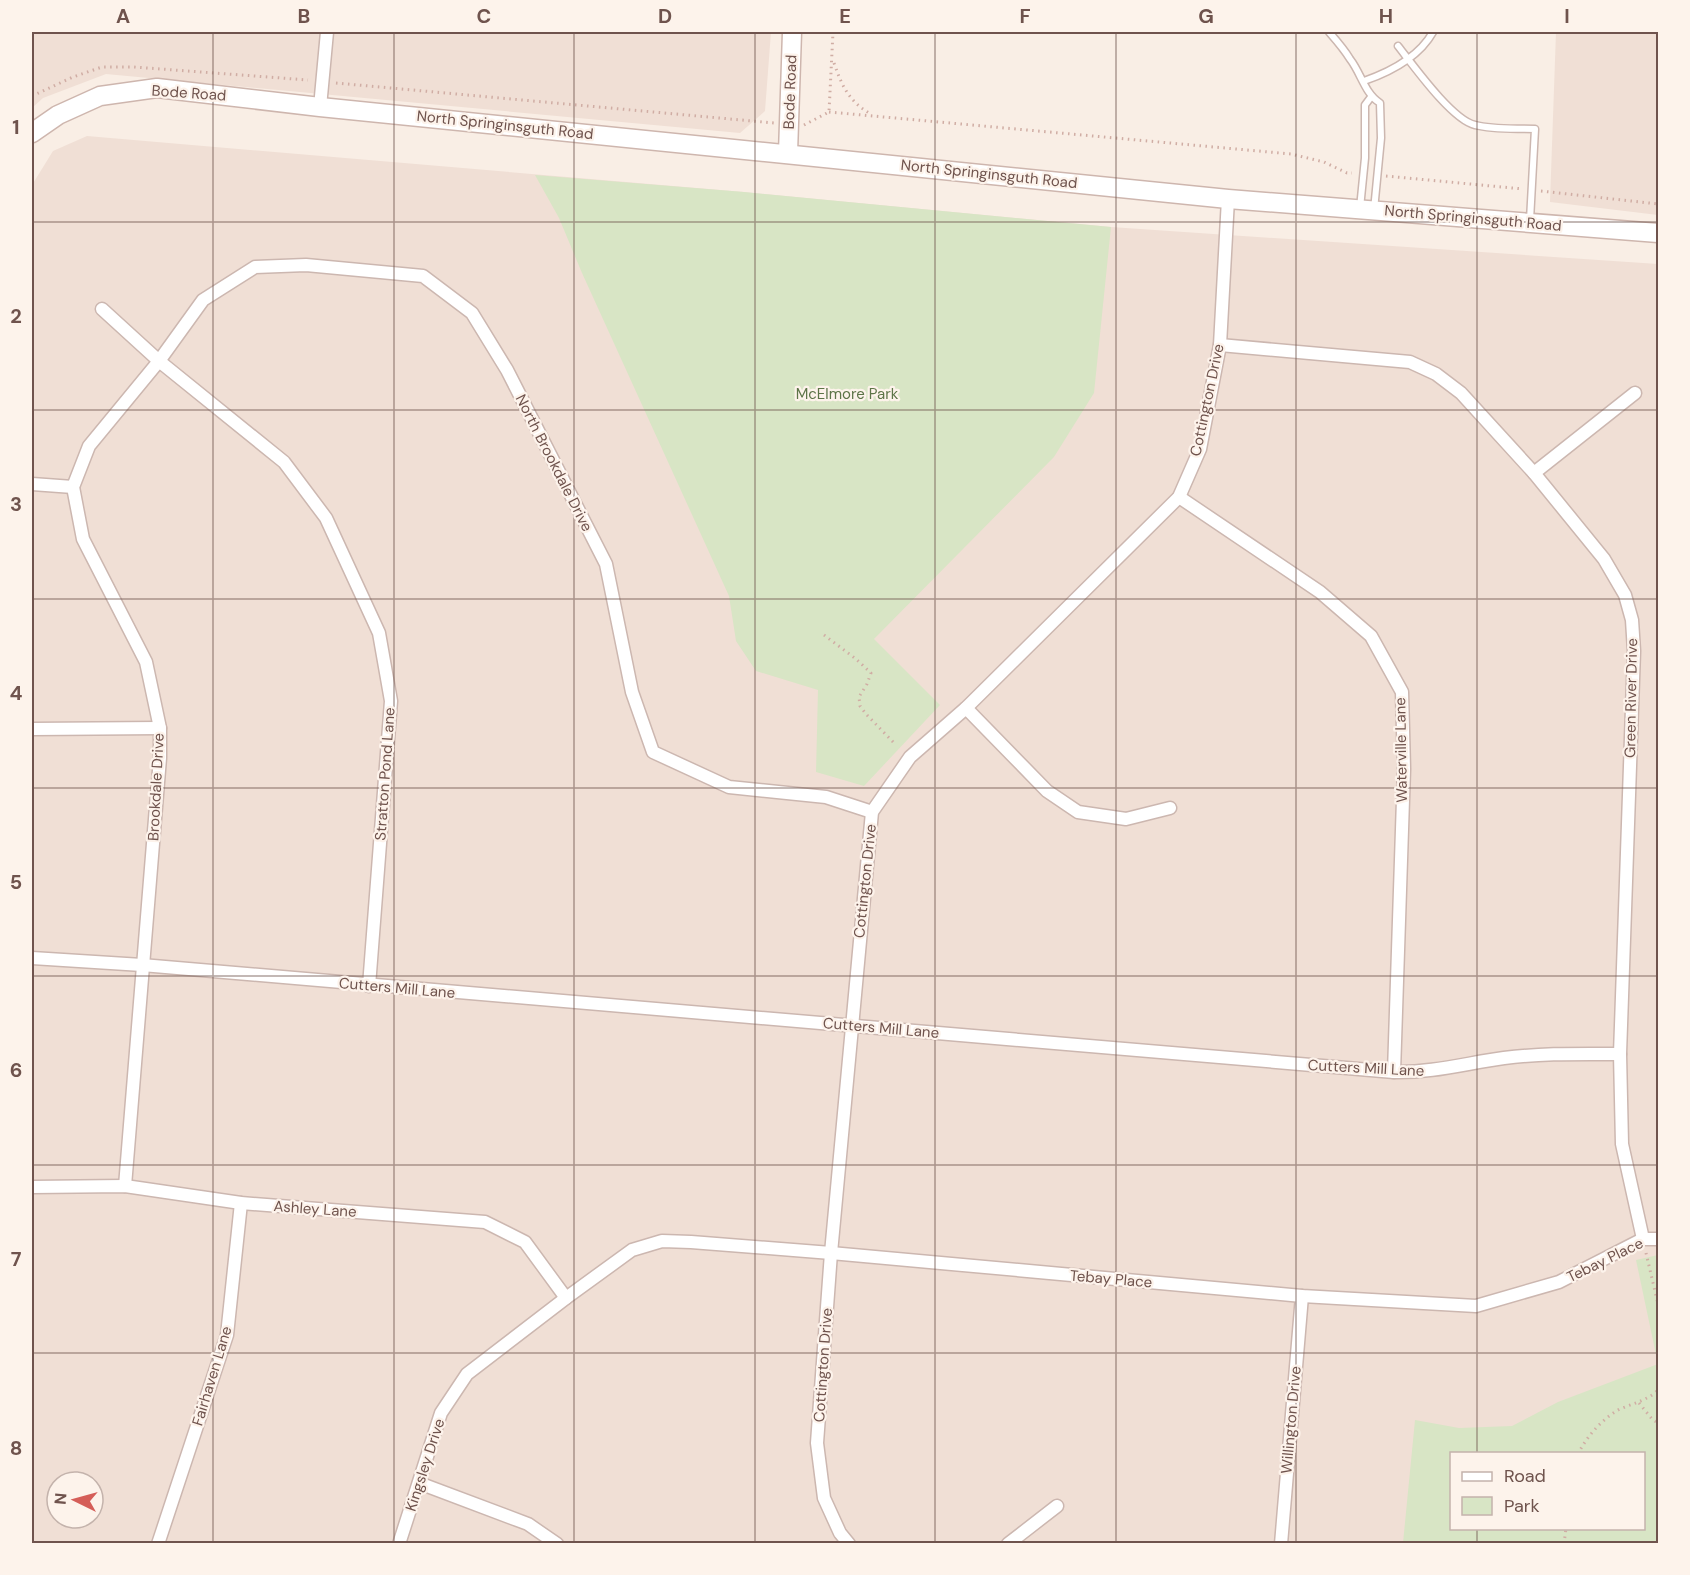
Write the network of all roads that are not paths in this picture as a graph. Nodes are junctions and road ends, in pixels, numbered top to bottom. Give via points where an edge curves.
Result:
1 (327, 32) edge
2 (792, 32) edge
3 (1329, 32) edge
4 (1433, 32) edge
5 (1398, 46) dead end
6 (1408, 58) junction
7 (1364, 81) junction
8 (1371, 97) junction
9 (320, 107) junction
10 (32, 133) edge
11 (788, 153) junction
12 (1228, 199) junction
13 (1367, 210) junction
14 (1529, 223) junction
15 (1659, 233) edge
16 (102, 309) dead end
17 (1220, 345) junction
18 (159, 361) junction
19 (1635, 393) dead end
20 (1534, 473) junction
21 (32, 484) edge
22 (73, 487) junction
23 (1179, 497) junction
24 (966, 708) junction
25 (160, 728) junction
26 (32, 729) edge
27 (1170, 808) dead end
28 (872, 812) junction
29 (32, 958) edge
30 (142, 965) junction
31 (369, 986) junction
32 (851, 1025) junction
33 (1620, 1054) junction
34 (1394, 1072) junction
35 (125, 1186) junction
36 (32, 1187) edge
37 (241, 1203) junction
38 (1643, 1239) junction
39 (1659, 1239) edge
40 (831, 1253) junction
41 (1302, 1296) junction
42 (566, 1298) junction
43 (419, 1483) junction
44 (1056, 1506) dead end
45 (159, 1544) edge
46 (399, 1544) edge
47 (557, 1544) edge
48 (849, 1544) edge
49 (1008, 1544) edge
50 (1281, 1544) edge

1 - 9 street
2 - 11 street, Bode Road
3 - 7 lane
4 - 6 lane
5 - 6 lane
6 - 7 lane via 1390,72
6 - 14 lane via 1463,120 1475,125 1536,129
7 - 8 lane
8 - 13 lane via 1365,105
8 - 13 lane via 1380,103 1382,120 1377,176
9 - 10 street, Bode Road via 157,88 99,96 58,115
9 - 11 street, North Springinsguth Road
11 - 12 street, North Springinsguth Road
12 - 13 street, North Springinsguth Road
12 - 17 street, Cottington Drive
13 - 14 street, North Springinsguth Road
14 - 15 street, North Springinsguth Road
16 - 18 street, Stratton Pond Lane
17 - 20 street, Green River Drive via 1410,362 1436,374 1461,393
17 - 23 street, Cottington Drive via 1200,449
18 - 22 street via 89,446
18 - 28 street, North Brookdale Drive via 203,300 255,267 306,265 423,276 472,313 507,370 606,564 632,692 653,752 729,787 826,797
18 - 31 street, Stratton Pond Lane via 284,462 326,518 379,633 391,701
19 - 20 street
20 - 33 street, Green River Drive via 1611,569 1625,595 1632,620
21 - 22 street
22 - 25 street, Brookdale Drive via 82,539 146,662
23 - 24 street, Cottington Drive
23 - 34 street, Waterville Lane via 1320,592 1371,636 1401,692 1404,770
24 - 27 street via 1047,791 1078,812 1126,819
24 - 28 street, Cottington Drive via 910,757
25 - 26 street
25 - 30 street, Brookdale Drive
28 - 32 street, Cottington Drive
29 - 30 street, Cutters Mill Lane
30 - 31 street, Cutters Mill Lane
30 - 35 street, Brookdale Drive
31 - 32 street, Cutters Mill Lane
32 - 34 street, Cutters Mill Lane
32 - 40 street, Cottington Drive
33 - 34 street, Cutters Mill Lane via 1540,1054 1416,1073
33 - 38 street, Green River Drive via 1622,1143
35 - 36 street, Ashley Lane
35 - 37 street, Ashley Lane
37 - 42 street, Ashley Lane via 485,1222 525,1242
37 - 45 street, Fairhaven Lane via 227,1335
38 - 39 street, Tebay Place
38 - 41 street, Tebay Place via 1559,1282 1476,1306
40 - 41 street, Tebay Place
40 - 42 street, Tebay Place via 662,1241 632,1250
40 - 48 street, Cottington Drive via 817,1443 824,1498
41 - 50 street, Willington Drive
42 - 43 street, Kingsley Drive via 467,1374 441,1413
43 - 46 street, Kingsley Drive
43 - 47 street via 528,1524
44 - 49 street

